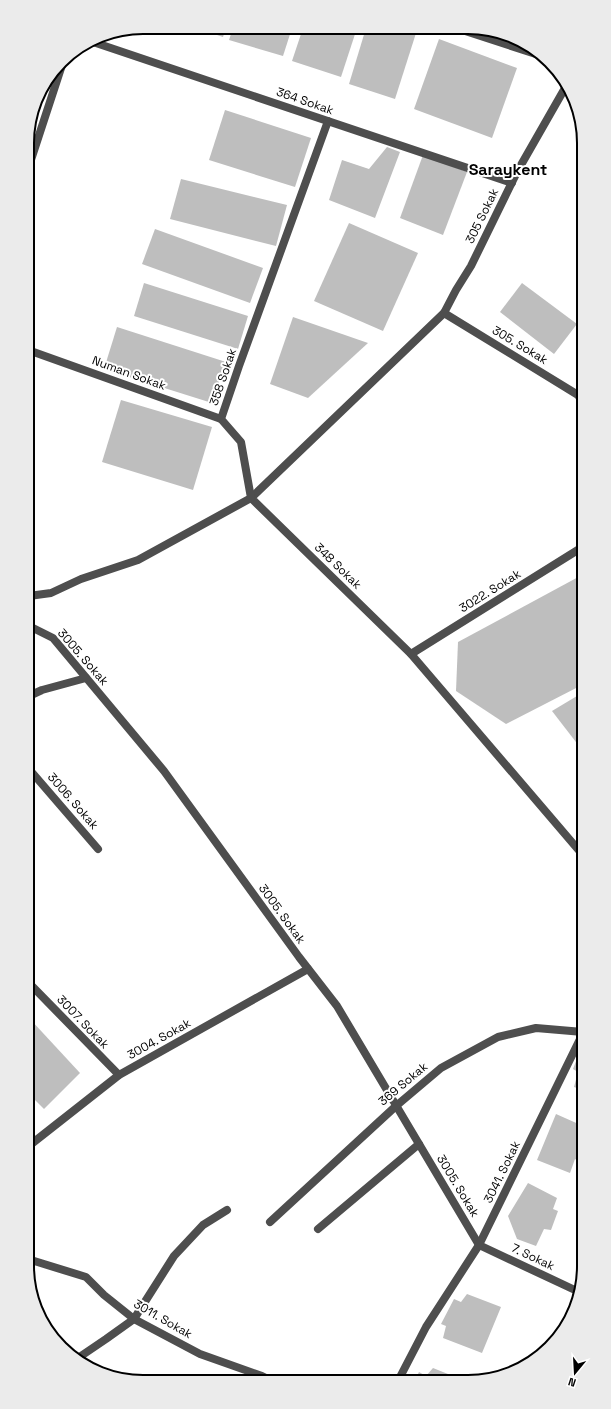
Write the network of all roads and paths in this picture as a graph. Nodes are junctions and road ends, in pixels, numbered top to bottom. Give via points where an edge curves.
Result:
1 (475, 34) edge
2 (98, 44) edge
3 (527, 51) edge
4 (59, 73) edge
5 (564, 91) edge
6 (328, 121) junction
7 (34, 151) edge
8 (512, 183) junction
9 (444, 313) junction
10 (34, 352) edge
11 (577, 394) edge
12 (221, 419) junction
13 (251, 498) junction
14 (577, 551) edge
15 (34, 596) edge
16 (34, 629) edge
17 (411, 654) junction
18 (86, 678) junction
19 (34, 694) edge
20 (34, 775) edge
21 (577, 848) edge
22 (98, 849) dead end
23 (308, 969) junction
24 (34, 988) edge
25 (577, 1031) edge
26 (577, 1044) edge
27 (119, 1076) junction
28 (396, 1106) junction
29 (34, 1142) edge
30 (418, 1144) junction
31 (227, 1210) dead end
32 (270, 1222) dead end
33 (318, 1229) dead end
34 (479, 1245) junction
35 (34, 1261) edge
36 (574, 1291) edge
37 (134, 1319) junction
38 (81, 1356) edge
39 (259, 1375) edge
40 (401, 1375) edge

1 - 3 street
2 - 6 street, 364 Sokak
4 - 7 street
5 - 8 street, 305 Sokak
6 - 8 street, 364 Sokak
6 - 12 street, 358 Sokak
8 - 9 street, 305 Sokak via 471,266
9 - 11 street, 305. Sokak
9 - 13 street
10 - 12 street, Numan Sokak
12 - 13 street, 358 Sokak via 241,442
13 - 15 street via 138,560 81,579 51,594
13 - 17 street, 348 Sokak
14 - 17 street, 3022. Sokak
16 - 18 street, 3005. Sokak via 52,638
17 - 21 street, 348 Sokak
18 - 19 street
18 - 23 street, 3005. Sokak via 164,771
20 - 22 street, 3006. Sokak
23 - 27 street, 3004. Sokak
23 - 28 street, 3005. Sokak via 337,1006
24 - 27 street, 3007. Sokak
25 - 28 street, 369 Sokak via 536,1028 498,1036 441,1068
26 - 34 street, 3041. Sokak
27 - 29 street, 3004. Sokak
28 - 30 street, 3005. Sokak
28 - 32 street, 369 Sokak
30 - 33 street
30 - 34 street, 3005. Sokak
31 - 37 street via 203,1225 174,1256
34 - 36 street, 7. Sokak
34 - 40 street, 3041. Sokak via 426,1327
35 - 37 street, 3011. Sokak via 86,1277
37 - 38 street
37 - 39 street, 3011. Sokak via 200,1354

